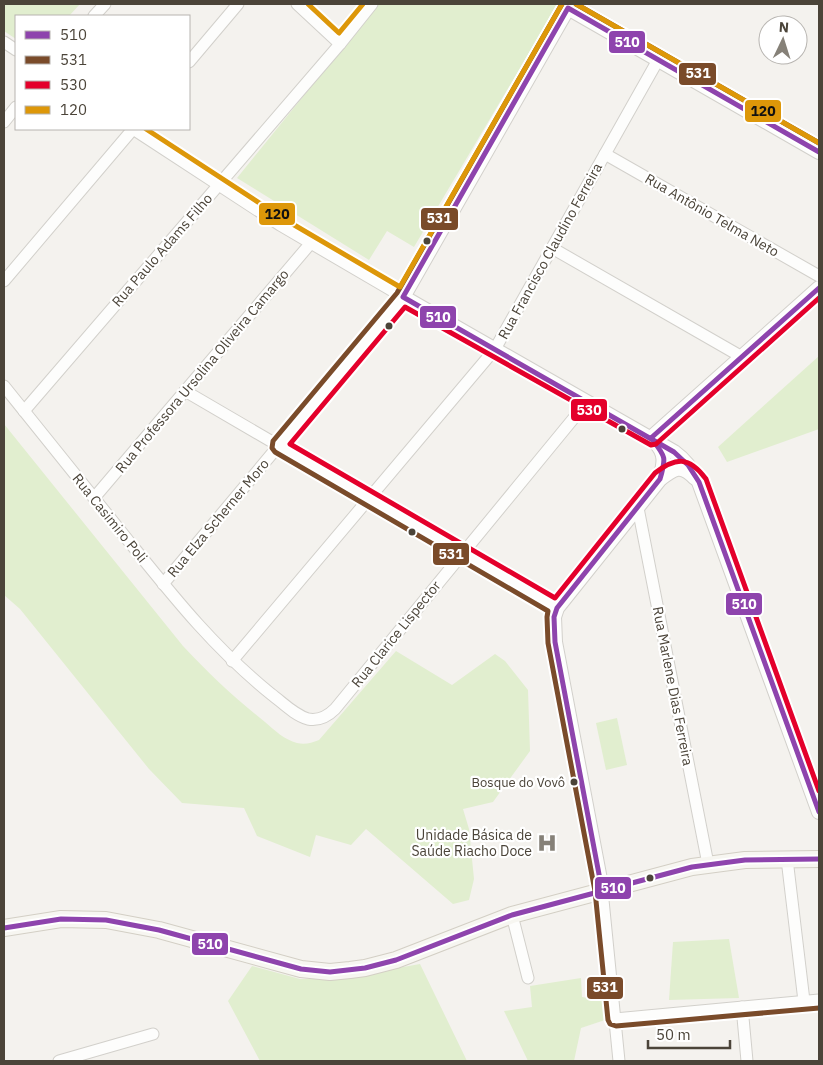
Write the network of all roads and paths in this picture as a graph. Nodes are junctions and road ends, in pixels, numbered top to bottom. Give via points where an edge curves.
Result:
1 (104, 4) edge
2 (238, 4) edge
3 (297, 4) edge
4 (372, 4) edge
5 (570, 6) edge
6 (95, 15) edge
7 (4, 42) edge
8 (340, 44) junction
9 (15, 49) edge
10 (658, 60) junction
11 (190, 61) edge
12 (15, 108) edge
13 (4, 122) edge
14 (132, 130) edge
15 (135, 130) edge
16 (819, 152) edge
17 (605, 154) junction
18 (218, 185) junction
19 (310, 244) junction
20 (552, 248) junction
21 (819, 276) edge
22 (4, 281) edge
23 (819, 288) edge
24 (403, 297) junction
25 (495, 349) junction
26 (742, 357) junction
27 (4, 386) edge
28 (185, 391) junction
29 (587, 402) junction
30 (24, 411) junction
31 (651, 438) junction
32 (279, 446) junction
33 (660, 479) junction
34 (699, 482) junction
35 (94, 498) junction
36 (369, 498) junction
37 (638, 508) junction
38 (463, 553) junction
39 (163, 584) junction
40 (557, 608) junction
41 (232, 661) junction
42 (314, 720) joint
43 (819, 812) edge
44 (787, 859) junction
45 (819, 859) edge
46 (708, 864) junction
47 (602, 890) junction
48 (512, 915) junction
49 (4, 925) edge
50 (528, 978) dead end
51 (819, 1000) edge
52 (804, 1001) junction
53 (742, 1007) junction
54 (615, 1018) junction
55 (153, 1034) dead end
56 (59, 1061) edge
57 (619, 1061) edge
58 (747, 1061) edge

1 - 6 street
2 - 11 street
3 - 8 street
4 - 8 street, Rua Paulo Adams Filho
5 - 10 street
5 - 24 street, Rua Elza Scherner Moro
7 - 9 street
8 - 18 street, Rua Paulo Adams Filho
10 - 16 street
10 - 17 street, Rua Francisco Claudino Ferreira
12 - 13 street
14 - 22 street
15 - 18 street
17 - 20 street, Rua Francisco Claudino Ferreira
17 - 21 street, Rua Antônio Telma Neto
18 - 19 street
18 - 30 street, Rua Paulo Adams Filho
19 - 24 street
19 - 28 street, Rua Professora Ursolina Oliveira Camargo
20 - 25 street, Rua Francisco Claudino Ferreira
20 - 26 street
23 - 26 street
24 - 25 street
24 - 32 street, Rua Elza Scherner Moro
25 - 29 street
25 - 36 street, Rua Francisco Claudino Ferreira
26 - 31 street
27 - 30 street, Rua Casimiro Poli
28 - 32 street
28 - 35 street, Rua Professora Ursolina Oliveira Camargo
29 - 31 street
29 - 38 street, Rua Clarice Lispector
30 - 35 street, Rua Casimiro Poli
31 - 33 street via 664,454
31 - 34 street via 683,458
32 - 36 street
32 - 39 street, Rua Elza Scherner Moro
33 - 34 street via 678,468
33 - 37 street
34 - 43 street
35 - 39 street, Rua Casimiro Poli
36 - 38 street
36 - 41 street, Rua Francisco Claudino Ferreira
37 - 40 street
37 - 46 street, Rua Marlene Dias Ferreira
38 - 40 street
38 - 42 street, Rua Clarice Lispector via 335,709 329,715
39 - 41 street, Rua Casimiro Poli
40 - 47 street via 555,642
41 - 42 street, Rua Casimiro Poli via 288,708
44 - 45 main road
44 - 46 main road
44 - 52 street
46 - 47 main road
47 - 48 main road
47 - 54 street
48 - 49 main road via 382,964 330,972 302,969 159,930 106,920
48 - 50 street
51 - 52 street
52 - 53 street
53 - 54 street
53 - 58 street
54 - 57 street
55 - 56 street

